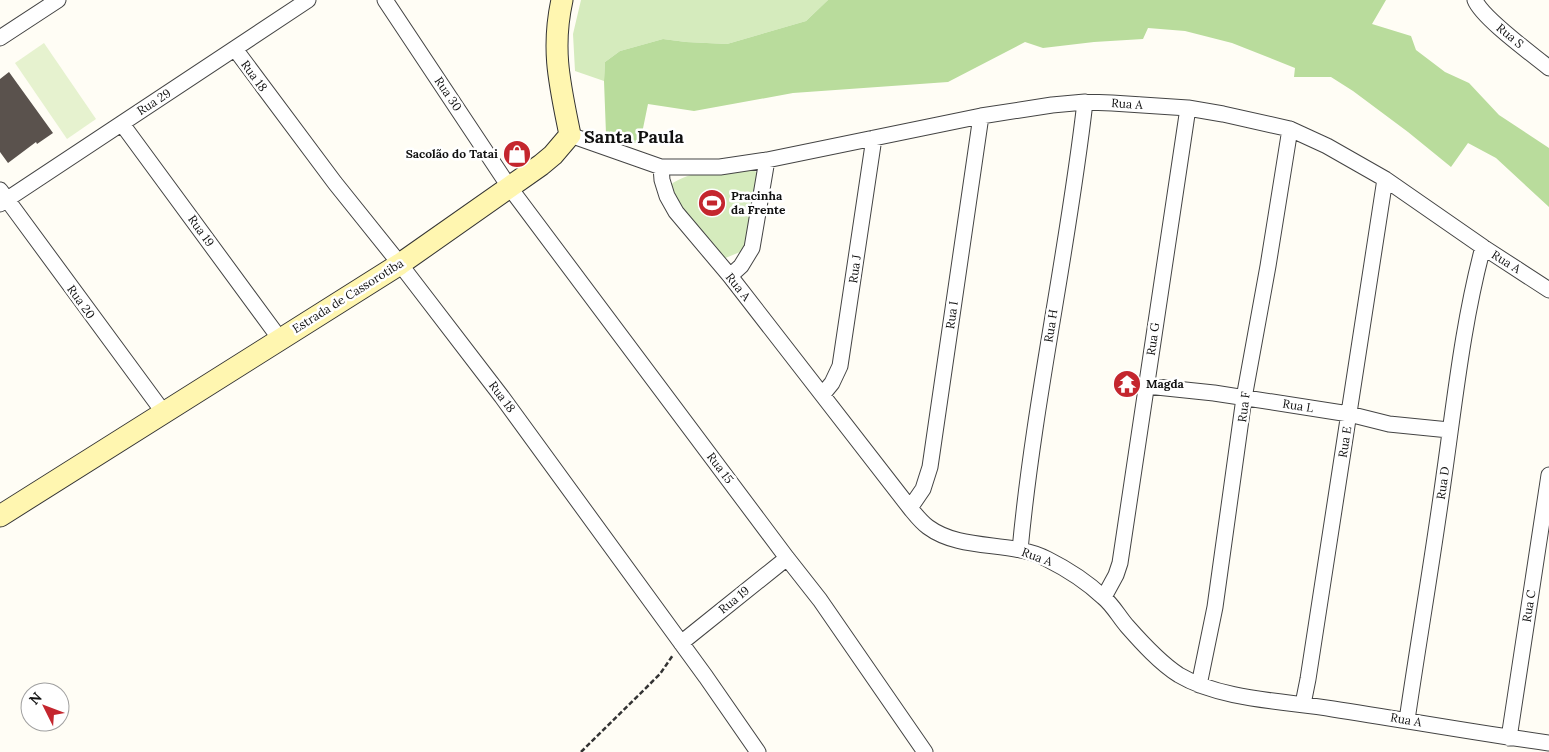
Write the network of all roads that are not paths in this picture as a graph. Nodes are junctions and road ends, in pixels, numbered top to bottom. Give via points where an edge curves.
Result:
1 (58, 0) edge
2 (308, 0) edge
3 (385, 0) edge
4 (562, 0) edge
5 (1475, 0) edge
6 (0, 38) edge
7 (235, 49) junction
8 (1549, 68) edge
9 (1085, 102) junction
10 (1188, 108) junction
11 (981, 116) junction
12 (122, 124) junction
13 (1290, 129) junction
14 (570, 135) junction
15 (874, 138) junction
16 (767, 160) junction
17 (662, 167) junction
18 (1385, 179) junction
19 (510, 188) junction
20 (2, 198) edge
21 (1483, 247) junction
22 (400, 264) junction
23 (730, 276) junction
24 (1549, 290) edge
25 (280, 339) junction
26 (1147, 386) junction
27 (823, 394) junction
28 (1244, 398) junction
29 (164, 413) junction
30 (1349, 414) junction
31 (1449, 430) junction
32 (1549, 475) edge
33 (910, 508) junction
34 (0, 516) edge
35 (1020, 550) junction
36 (786, 558) junction
37 (1104, 597) junction
38 (681, 643) junction
39 (1199, 685) junction
40 (1303, 704) junction
41 (1407, 720) junction
42 (1510, 738) junction
43 (1549, 743) edge
44 (758, 752) edge
45 (925, 752) edge

1 - 6 street
2 - 7 street, Rua 29
3 - 19 street, Rua 30
4 - 14 main road via 556,53
5 - 8 street, Rua S via 1489,19
7 - 12 street, Rua 29
7 - 22 street, Rua 18
9 - 10 street, Rua A
9 - 11 street, Rua A
9 - 35 street, Rua H via 1079,158 1026,482
10 - 13 street, Rua A
10 - 26 street, Rua G
11 - 15 street, Rua A
11 - 33 street, Rua I via 930,467 923,489
12 - 20 street, Rua 29
12 - 25 street, Rua 19
13 - 18 street, Rua A
13 - 28 street, Rua F
14 - 17 street, Rua A
14 - 19 main road, Estrada de Cassorotiba via 553,155
15 - 16 street, Rua A
15 - 27 street, Rua J via 840,366
16 - 17 street, Rua A via 720,167
16 - 23 street via 752,248
17 - 23 street, Rua A via 662,180 676,212
18 - 21 street, Rua A
18 - 30 street, Rua E
19 - 22 main road, Estrada de Cassorotiba
19 - 36 street, Rua 15
20 - 29 street, Rua 20
21 - 24 street, Rua A
21 - 31 street, Rua D
22 - 25 main road, Estrada de Cassorotiba
22 - 38 street, Rua 18 via 502,396
23 - 27 street, Rua A
25 - 29 main road, Estrada de Cassorotiba
26 - 28 street, Rua L
26 - 37 street, Rua G via 1120,564
27 - 33 street, Rua A
28 - 30 street, Rua L
28 - 39 street, Rua F via 1215,607
29 - 34 main road, Estrada de Cassorotiba
30 - 31 street, Rua L via 1389,424
30 - 40 street, Rua E
31 - 41 street, Rua D
32 - 42 street, Rua C
33 - 35 street, Rua A via 928,527 942,535
35 - 37 street, Rua A via 1045,558
36 - 38 street, Rua 19
36 - 45 street, Rua 15 via 820,600
37 - 39 street, Rua A via 1165,664
38 - 44 street, Rua 18
39 - 40 street, Rua A via 1226,694
40 - 41 street, Rua A
41 - 42 street, Rua A
42 - 43 street, Rua A

